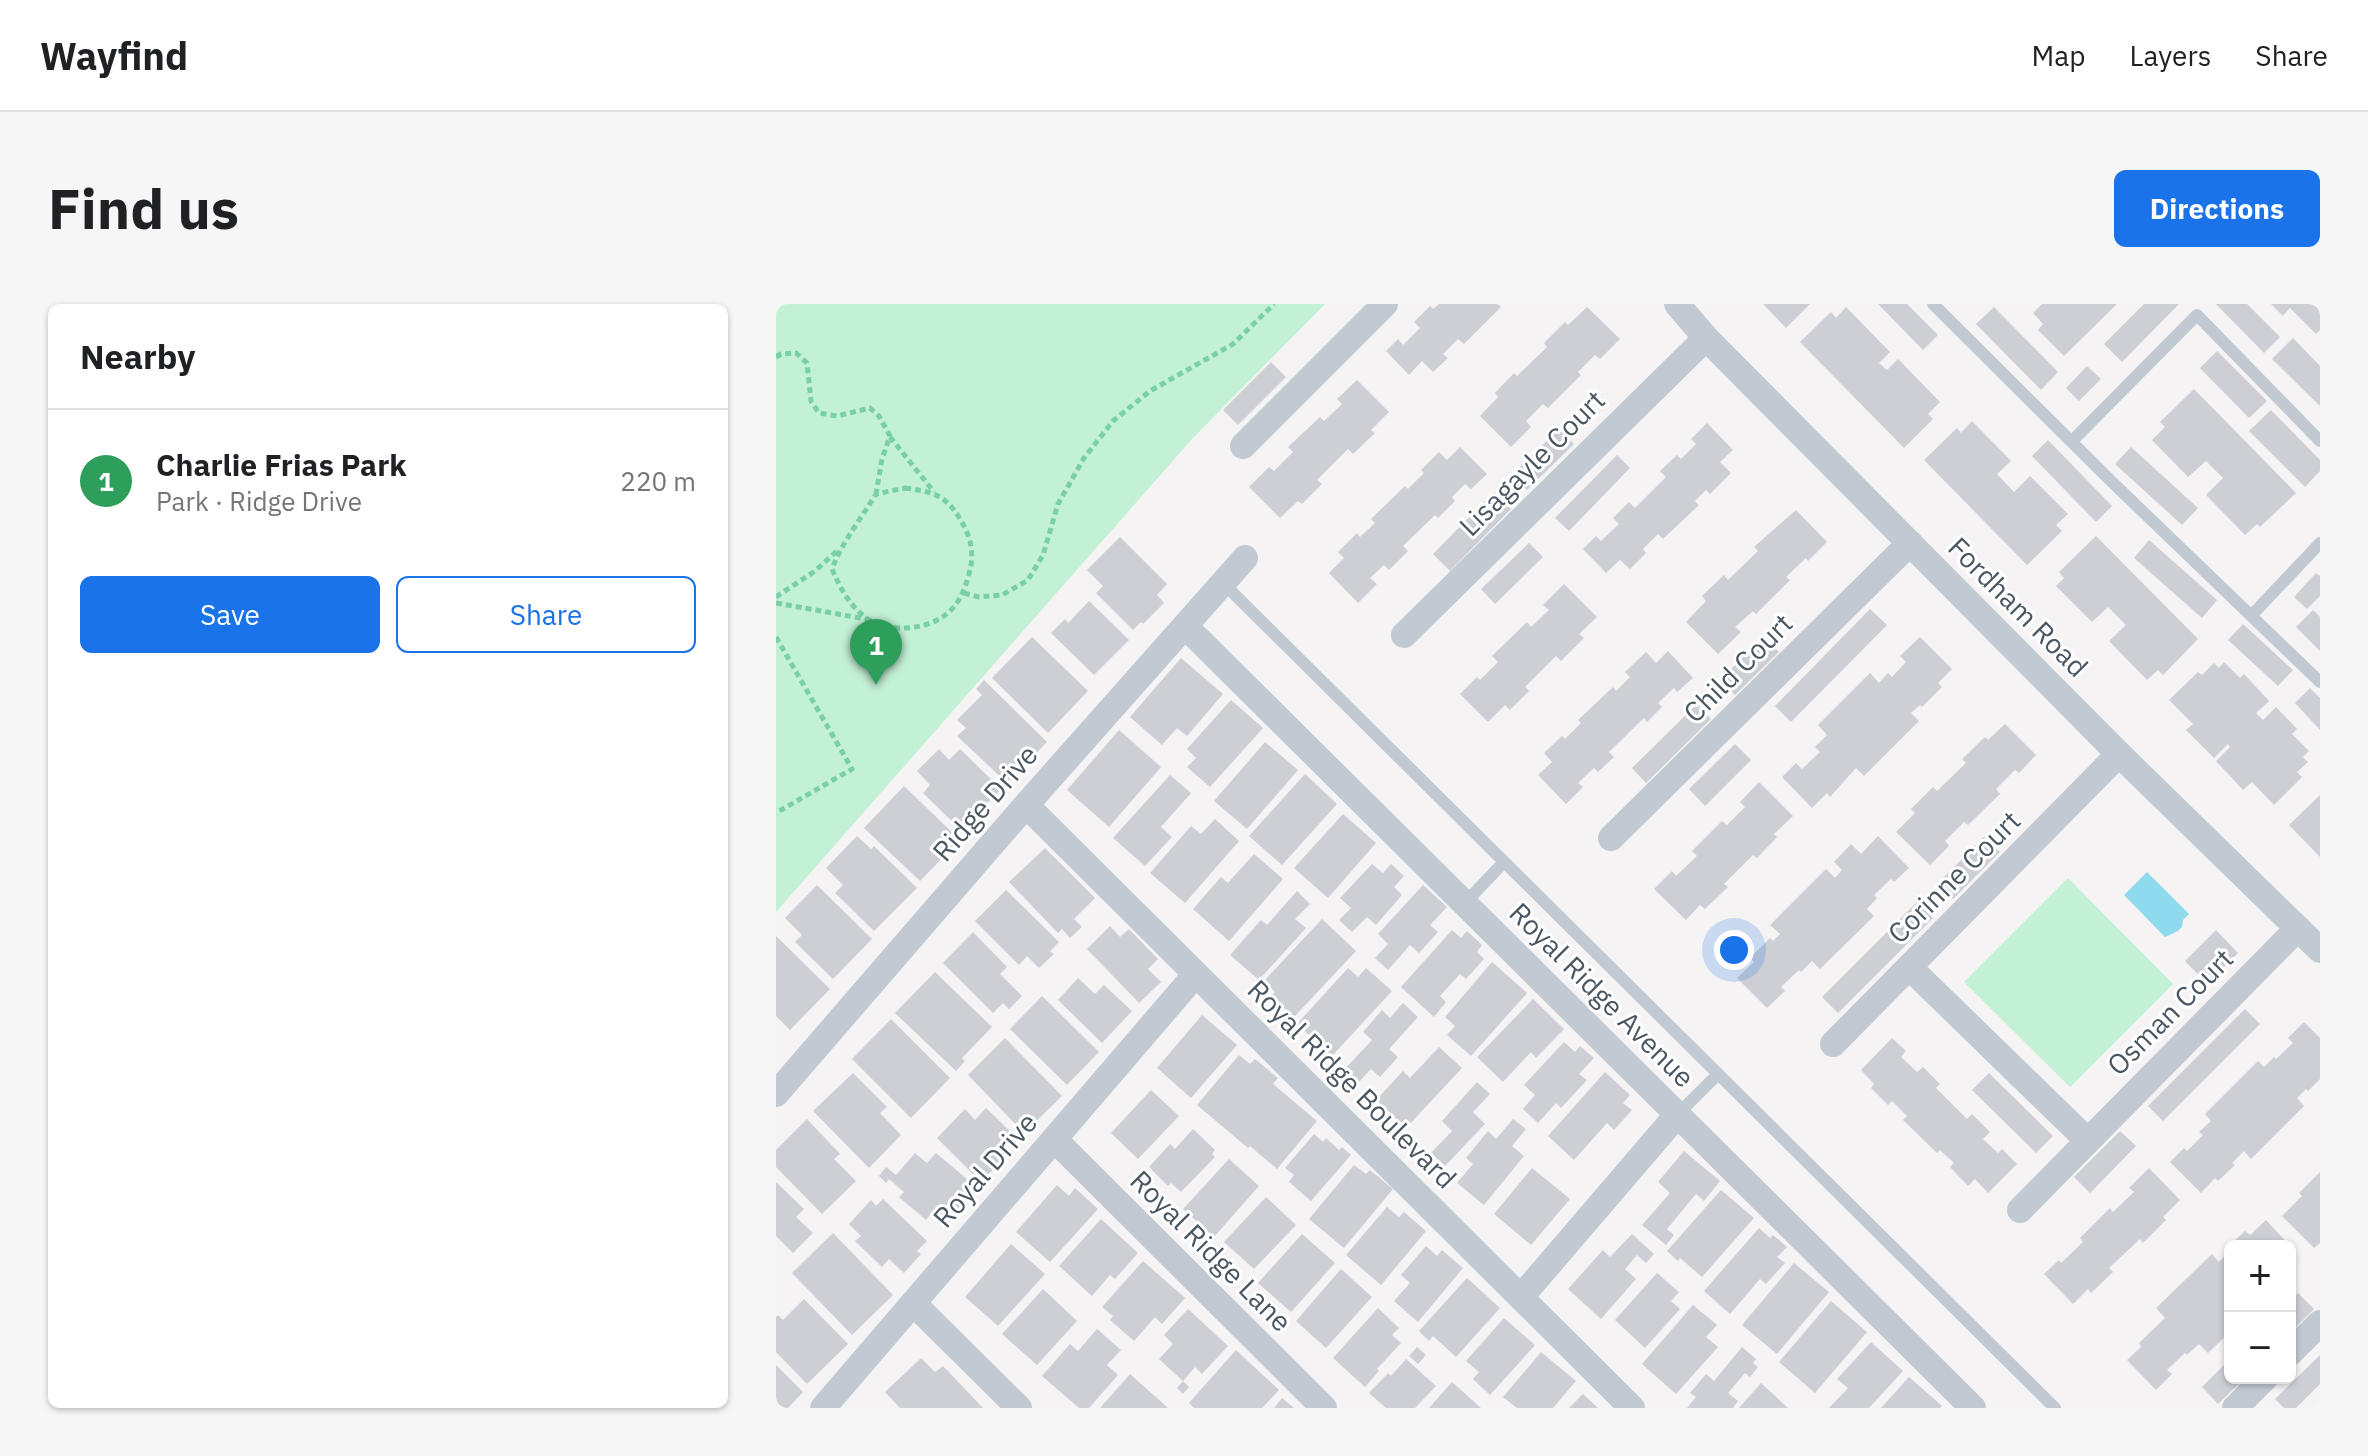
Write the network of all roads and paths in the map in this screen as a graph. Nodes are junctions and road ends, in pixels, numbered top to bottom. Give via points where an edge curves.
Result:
1 (1274, 304) edge
2 (1385, 304) edge
3 (1677, 304) edge
4 (1933, 304) edge
5 (1706, 338) junction
6 (776, 357) edge
7 (890, 436) junction
8 (2072, 441) junction
9 (2320, 441) edge
10 (1243, 446) dead end
11 (934, 492) junction
12 (876, 494) junction
13 (1910, 543) junction
14 (2320, 543) edge
15 (840, 548) junction
16 (1245, 558) dead end
17 (1223, 583) junction
18 (964, 593) junction
19 (776, 597) edge
20 (776, 603) edge
21 (2251, 616) junction
22 (869, 620) junction
23 (1185, 626) junction
24 (1404, 635) dead end
25 (776, 637) edge
26 (2320, 682) edge
27 (2119, 754) junction
28 (1026, 805) junction
29 (776, 813) edge
30 (1611, 838) dead end
31 (1504, 862) junction
32 (1465, 903) junction
33 (2298, 928) junction
34 (2320, 950) edge
35 (1909, 967) junction
36 (1196, 974) junction
37 (1833, 1044) dead end
38 (1718, 1074) junction
39 (776, 1094) edge
40 (1677, 1115) junction
41 (1054, 1139) junction
42 (2088, 1141) junction
43 (2020, 1210) dead end
44 (1521, 1297) junction
45 (913, 1303) junction
46 (2320, 1323) edge
47 (2296, 1347) edge
48 (2259, 1384) edge
49 (823, 1408) edge
50 (1019, 1408) edge
51 (1324, 1408) edge
52 (1632, 1408) edge
53 (1973, 1408) edge
54 (2055, 1408) edge
55 (2235, 1408) edge

1 - 18 path via 1233,344 1150,391 1113,421 1058,504 1043,555 1028,580 1002,595
2 - 10 street
3 - 5 street, Fordham Road
4 - 8 lane
5 - 13 street, Fordham Road
5 - 24 street, Lisagayle Court
6 - 7 path via 796,353 807,363 811,401 819,413 837,416 870,408
7 - 11 path
7 - 12 path
8 - 9 lane via 2197,315
8 - 21 lane
11 - 12 path via 905,488
11 - 18 path via 958,515 971,539 972,564
12 - 15 path
13 - 27 street, Fordham Road
13 - 30 street, Child Court
14 - 21 lane
15 - 19 path
15 - 22 path via 832,569 841,591
16 - 17 street, Ridge Drive
17 - 23 street, Ridge Drive
17 - 31 lane
18 - 22 path via 948,613 929,624 905,629
20 - 22 path
21 - 26 lane
23 - 28 street, Ridge Drive
23 - 32 street, Royal Ridge Avenue
25 - 29 path via 852,769
27 - 33 street, Fordham Road
27 - 35 street, Corinne Court
28 - 36 street, Royal Ridge Boulevard
28 - 39 street, Ridge Drive
31 - 32 lane
31 - 38 lane
32 - 40 street, Royal Ridge Avenue
33 - 34 street, Fordham Road
33 - 42 street, Osman Court
35 - 37 street, Corinne Court
35 - 42 street
36 - 41 street, Royal Drive
36 - 44 street, Royal Ridge Boulevard
38 - 40 lane
38 - 54 lane
40 - 44 street
40 - 53 street, Royal Ridge Avenue
41 - 45 street, Royal Drive
41 - 51 street, Royal Ridge Lane
42 - 43 street, Osman Court
44 - 52 street, Royal Ridge Boulevard
45 - 49 street, Royal Drive
45 - 50 street
46 - 47 street
48 - 55 street

